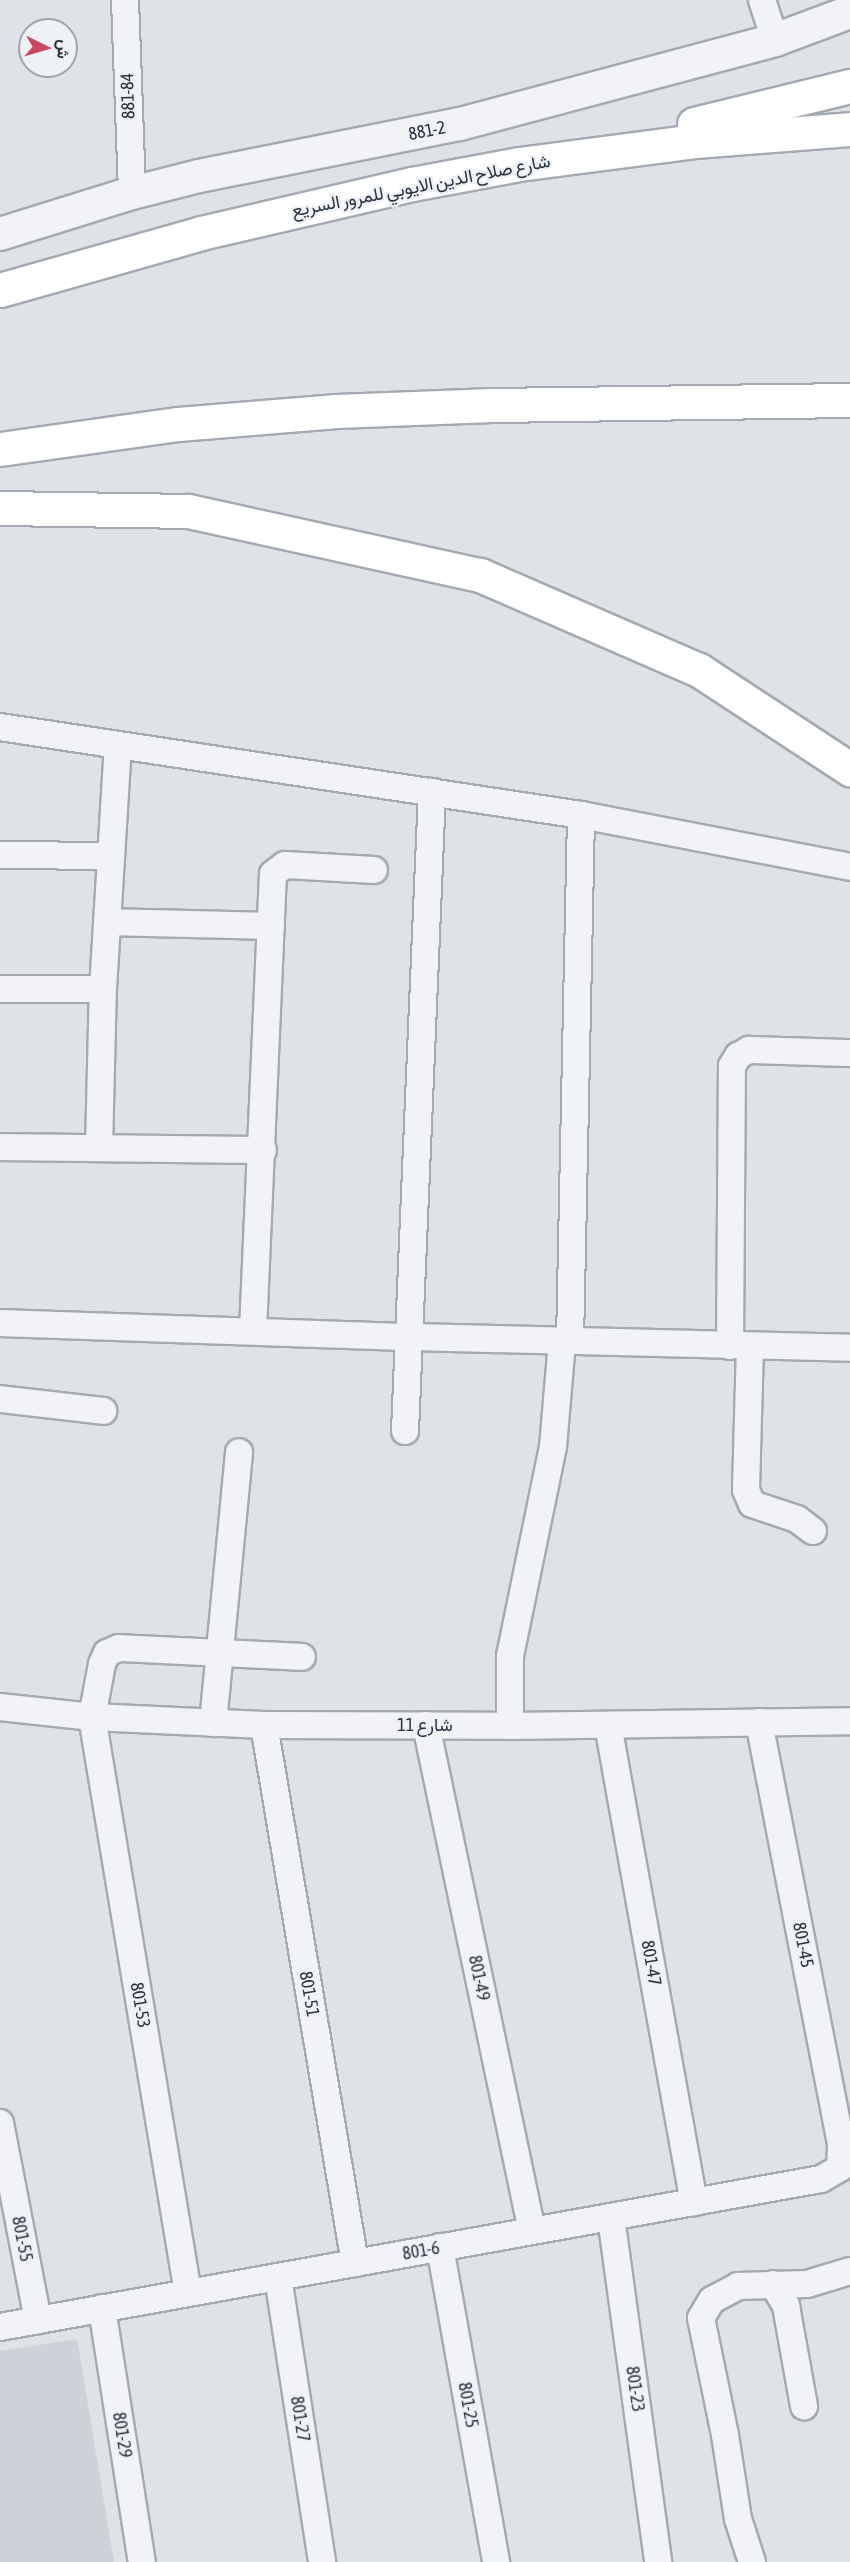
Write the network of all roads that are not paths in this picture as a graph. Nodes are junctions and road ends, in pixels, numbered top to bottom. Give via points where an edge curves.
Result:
1 (125, 0) edge
2 (762, 0) edge
3 (850, 12) edge
4 (775, 40) junction
5 (850, 86) edge
6 (850, 129) edge
7 (519, 164) junction
8 (132, 193) junction
9 (0, 234) edge
10 (0, 290) edge
11 (850, 400) edge
12 (0, 449) edge
13 (0, 508) edge
14 (0, 727) edge
15 (118, 745) junction
16 (850, 769) edge
17 (432, 792) junction
18 (581, 814) junction
19 (0, 855) edge
20 (111, 856) junction
21 (850, 867) edge
22 (374, 870) dead end
23 (107, 922) junction
24 (271, 926) junction
25 (0, 989) edge
26 (104, 989) junction
27 (850, 1053) edge
28 (0, 1147) edge
29 (99, 1148) junction
30 (262, 1150) junction
31 (0, 1323) edge
32 (253, 1331) junction
33 (411, 1338) junction
34 (566, 1341) junction
35 (740, 1346) junction
36 (850, 1348) edge
37 (0, 1399) edge
38 (103, 1411) dead end
39 (405, 1431) dead end
40 (239, 1452) dead end
41 (813, 1531) dead end
42 (220, 1654) junction
43 (302, 1657) dead end
44 (0, 1707) edge
45 (92, 1717) junction
46 (850, 1721) edge
47 (759, 1722) junction
48 (213, 1723) junction
49 (264, 1725) junction
50 (426, 1725) junction
51 (608, 1725) junction
52 (510, 1726) junction
53 (0, 2123) edge
54 (845, 2169) edge
55 (694, 2202) junction
56 (611, 2217) junction
57 (532, 2231) junction
58 (440, 2247) junction
59 (355, 2263) junction
60 (850, 2271) edge
61 (278, 2277) junction
62 (773, 2284) junction
63 (188, 2293) junction
64 (102, 2308) junction
65 (38, 2320) junction
66 (0, 2327) edge
67 (804, 2406) dead end
68 (142, 2562) edge
69 (322, 2562) edge
70 (496, 2562) edge
71 (658, 2562) edge
72 (752, 2562) edge

1 - 8 street, 881-84
2 - 4 street
3 - 4 street, 881-2
4 - 8 street, 881-2 via 459,124
5 - 7 highway
6 - 7 highway, شارع صلاح الدين الايوبي للمرور السريع via 695,141
7 - 10 highway, شارع صلاح الدين الايوبي للمرور السريع via 254,220
8 - 9 street, 881-2
11 - 12 highway via 509,405 259,416
13 - 16 highway via 188,511 480,575 699,670
14 - 15 street
15 - 17 street
15 - 20 street
17 - 18 street
17 - 33 street
18 - 21 street
18 - 34 street
19 - 20 street
20 - 23 street
22 - 24 street via 280,867 273,874
23 - 24 street
23 - 26 street
24 - 30 street
25 - 26 street
26 - 29 street
27 - 35 street via 749,1050 738,1056 732,1066
28 - 29 street
29 - 30 street
30 - 32 street
31 - 32 street
32 - 33 street
33 - 34 street
33 - 39 street
34 - 35 street
34 - 52 street via 553,1447 510,1656
35 - 36 street
35 - 41 street via 746,1490 752,1504 797,1519
37 - 38 street
40 - 42 street
42 - 43 street
42 - 45 street via 119,1648 107,1653
42 - 48 street
44 - 45 street, شارع 11
45 - 48 street, شارع 11
45 - 63 street, 801-53
46 - 47 street, شارع 11
47 - 51 street, شارع 11
47 - 54 street, 801-45
48 - 49 street, شارع 11
49 - 50 street, شارع 11
49 - 59 street, 801-51
50 - 52 street, شارع 11
50 - 57 street, 801-49
51 - 52 street, شارع 11
51 - 55 street, 801-47
53 - 65 street, 801-55
54 - 55 street, 801-6 via 821,2179
55 - 56 street, 801-6
56 - 57 street, 801-6
56 - 71 street, 801-23
57 - 58 street, 801-6
58 - 59 street, 801-6
58 - 70 street, 801-25
59 - 61 street, 801-6
60 - 62 street via 807,2284
61 - 63 street, 801-6
61 - 69 street, 801-27
62 - 67 street via 786,2306
62 - 72 street via 738,2286 712,2300 701,2318 738,2519
63 - 64 street, 801-6
64 - 65 street, 801-6
64 - 68 street, 801-29
65 - 66 street, 801-6

